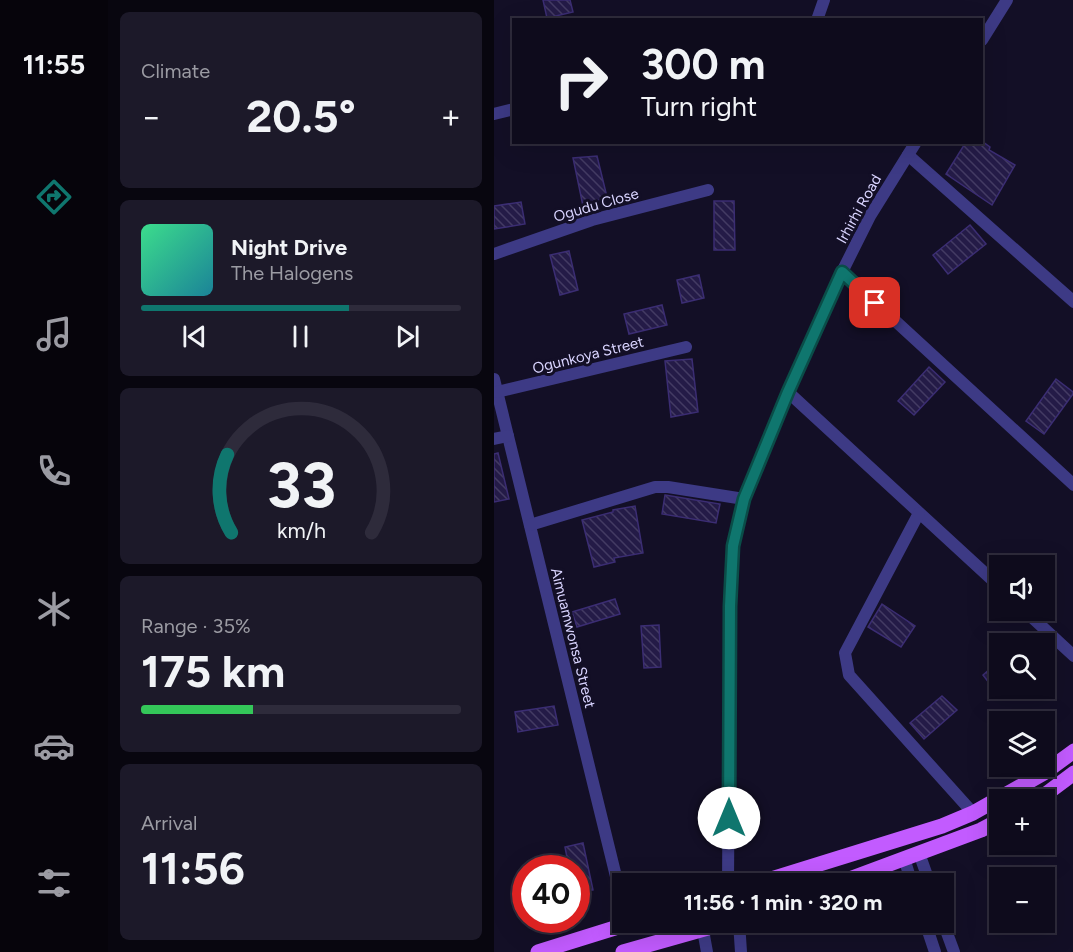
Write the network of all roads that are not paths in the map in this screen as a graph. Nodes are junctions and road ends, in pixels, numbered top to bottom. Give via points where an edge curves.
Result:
1 (824, 0) edge
2 (1007, 0) edge
3 (817, 18) edge
4 (983, 38) edge
5 (512, 109) edge
6 (494, 114) edge
7 (915, 144) edge
8 (908, 155) junction
9 (708, 190) dead end
10 (494, 254) edge
11 (842, 272) junction
12 (1073, 302) edge
13 (686, 347) dead end
14 (494, 379) edge
15 (497, 392) junction
16 (788, 392) junction
17 (508, 436) junction
18 (494, 439) edge
19 (1073, 485) edge
20 (744, 499) junction
21 (919, 513) junction
22 (530, 525) junction
23 (989, 577) edge
24 (1036, 621) edge
25 (1073, 656) edge
26 (1073, 751) edge
27 (1073, 773) edge
28 (1052, 789) edge
29 (973, 813) junction
30 (989, 826) edge
31 (911, 855) junction
32 (615, 873) edge
33 (728, 873) edge
34 (790, 873) edge
35 (864, 873) edge
36 (912, 873) edge
37 (923, 873) edge
38 (612, 929) edge
39 (696, 933) edge
40 (704, 933) edge
41 (740, 933) edge
42 (929, 933) edge
43 (947, 933) edge
44 (664, 946) edge
45 (627, 951) edge
46 (538, 952) edge
47 (707, 952) edge
48 (741, 952) edge
49 (935, 952) edge
50 (954, 952) edge

1 - 3 street
2 - 4 street
5 - 6 street
7 - 8 street, Irhirhi Road
8 - 11 street, Irhirhi Road via 870,216
8 - 12 street
9 - 10 street, Ogudu Close via 592,220
11 - 16 street, Irhirhi Road
11 - 19 street
13 - 15 street, Ogunkoya Street
14 - 15 street, Aimuamwonsa Street
15 - 17 street, Aimuamwonsa Street
16 - 20 street, Irhirhi Road
16 - 21 street
17 - 18 street
17 - 22 street, Aimuamwonsa Street
20 - 22 street via 655,487
20 - 33 street, Irhirhi Road via 733,546 730,587
21 - 23 street
21 - 29 street via 845,653 849,675
22 - 32 street, Aimuamwonsa Street
24 - 25 street
26 - 29 main road via 1044,773
27 - 28 main road
29 - 34 main road
30 - 31 main road
31 - 35 main road
31 - 36 street
31 - 37 street
38 - 46 main road
39 - 44 main road
40 - 47 street
41 - 48 street
42 - 49 street
43 - 50 street
44 - 45 main road

